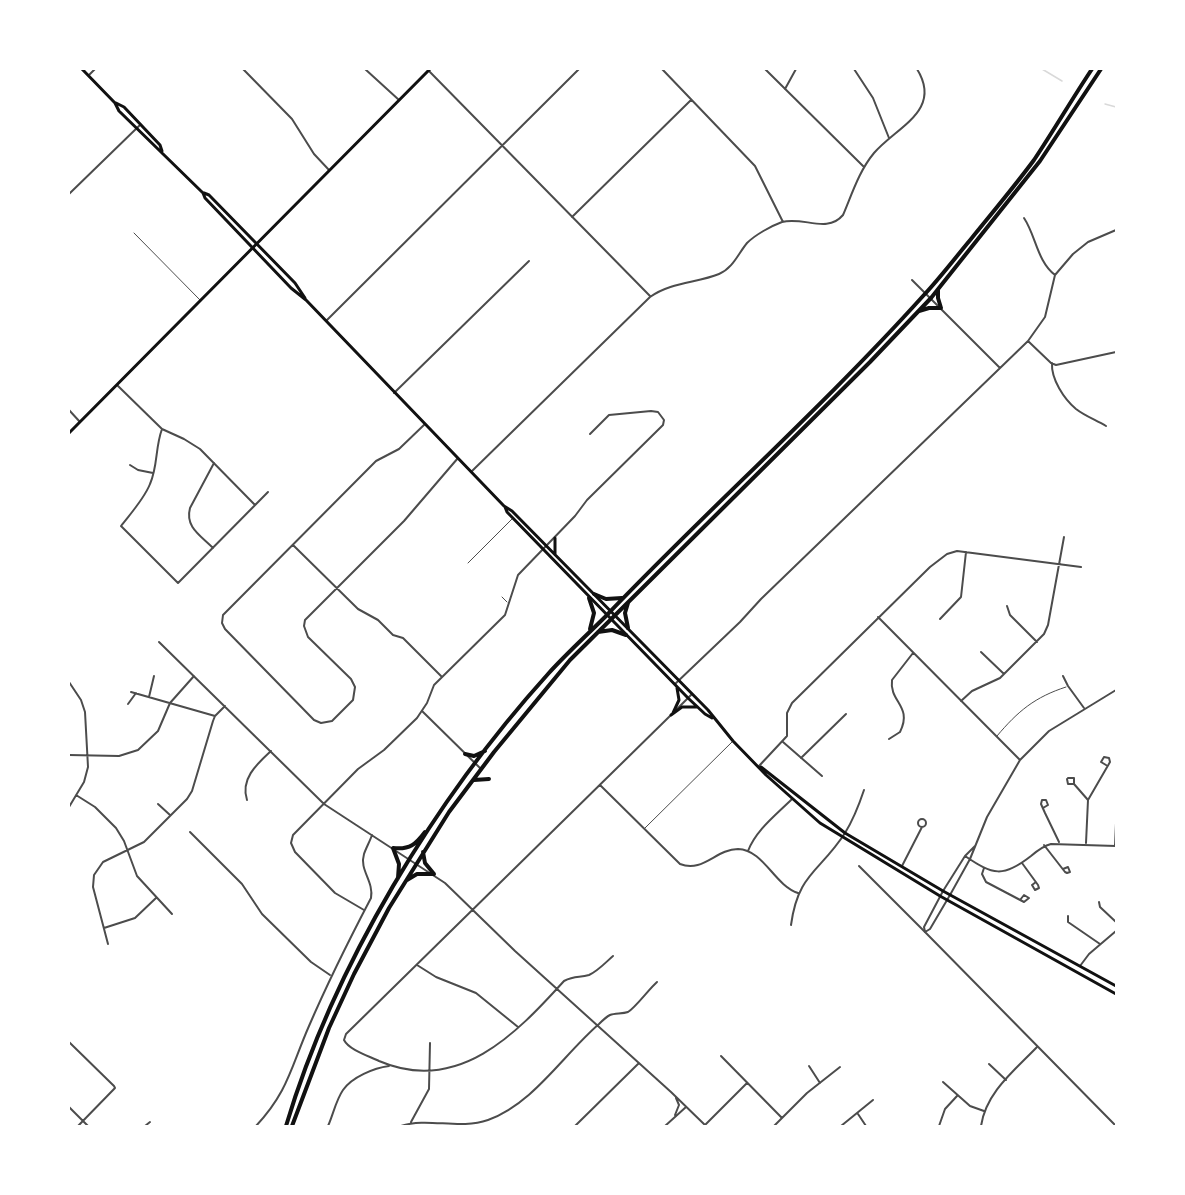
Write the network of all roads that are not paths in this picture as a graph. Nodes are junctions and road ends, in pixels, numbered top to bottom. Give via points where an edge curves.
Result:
1 (82, 69) edge
2 (95, 69) edge
3 (243, 69) edge
4 (365, 69) edge
5 (429, 69) edge
6 (579, 69) edge
7 (662, 69) edge
8 (765, 69) edge
9 (796, 69) edge
10 (854, 69) edge
11 (917, 69) edge
12 (1092, 69) edge
13 (1101, 69) edge
14 (89, 75) junction
15 (785, 89) junction
16 (399, 100) junction
17 (691, 100) junction
18 (115, 103) junction
19 (141, 124) junction
20 (136, 128) junction
21 (889, 139) junction
22 (503, 146) junction
23 (162, 151) junction
24 (864, 167) junction
25 (329, 170) junction
26 (203, 193) junction
27 (69, 194) edge
28 (572, 217) junction
29 (1024, 218) dead end
30 (783, 222) junction
31 (1116, 230) edge
32 (134, 233) dead end
33 (257, 244) junction
34 (253, 248) junction
35 (529, 261) dead end
36 (1054, 275) junction
37 (912, 280) dead end
38 (939, 288) junction
39 (926, 293) junction
40 (650, 297) junction
41 (931, 298) junction
42 (306, 300) junction
43 (201, 301) junction
44 (941, 308) junction
45 (919, 311) junction
46 (326, 321) junction
47 (1028, 341) junction
48 (1116, 352) edge
49 (1052, 363) junction
50 (1000, 368) junction
51 (117, 385) junction
52 (394, 393) junction
53 (69, 410) edge
54 (80, 422) junction
55 (425, 424) junction
56 (1106, 426) dead end
57 (162, 429) junction
58 (69, 433) edge
59 (590, 434) dead end
60 (458, 458) junction
61 (214, 463) junction
62 (130, 465) dead end
63 (471, 471) junction
64 (153, 474) junction
65 (268, 492) dead end
66 (255, 505) junction
67 (504, 506) junction
68 (513, 518) junction
69 (1064, 537) dead end
70 (555, 538) junction
71 (293, 545) junction
72 (213, 548) junction
73 (545, 548) junction
74 (966, 552) junction
75 (555, 555) junction
76 (468, 563) dead end
77 (1059, 564) junction
78 (1081, 567) dead end
79 (336, 588) junction
80 (594, 594) junction
81 (502, 597) dead end
82 (589, 598) junction
83 (623, 598) junction
84 (629, 601) junction
85 (510, 605) junction
86 (1007, 606) dead end
87 (610, 611) junction
88 (606, 615) junction
89 (615, 615) junction
90 (878, 617) junction
91 (940, 619) dead end
92 (610, 620) junction
93 (628, 628) junction
94 (597, 632) junction
95 (587, 634) junction
96 (626, 635) junction
97 (159, 642) dead end
98 (1037, 642) junction
99 (981, 652) dead end
100 (914, 653) junction
101 (1004, 674) junction
102 (154, 676) dead end
103 (194, 676) junction
104 (1063, 676) dead end
105 (442, 677) junction
106 (679, 680) junction
107 (69, 682) edge
108 (675, 684) junction
109 (1068, 686) junction
110 (1116, 690) edge
111 (131, 692) dead end
112 (136, 693) junction
113 (692, 694) junction
114 (149, 697) junction
115 (688, 698) junction
116 (961, 701) junction
117 (170, 703) junction
118 (128, 704) dead end
119 (225, 706) junction
120 (699, 708) junction
121 (1084, 708) junction
122 (422, 711) junction
123 (672, 714) junction
124 (846, 714) dead end
125 (216, 716) junction
126 (714, 719) junction
127 (997, 737) junction
128 (889, 739) dead end
129 (733, 741) junction
130 (783, 742) junction
131 (271, 751) junction
132 (486, 751) junction
133 (465, 754) junction
134 (69, 755) edge
135 (88, 756) junction
136 (801, 758) junction
137 (1020, 760) junction
138 (476, 764) junction
139 (1108, 764) dead end
140 (759, 766) junction
141 (481, 769) junction
142 (822, 776) dead end
143 (489, 779) dead end
144 (471, 782) junction
145 (1074, 784) dead end
146 (600, 785) junction
147 (864, 790) dead end
148 (76, 795) junction
149 (792, 799) junction
150 (247, 800) dead end
151 (1088, 800) junction
152 (158, 804) dead end
153 (324, 804) junction
154 (69, 807) edge
155 (1043, 808) dead end
156 (170, 816) junction
157 (434, 822) junction
158 (1116, 823) edge
159 (922, 827) dead end
160 (644, 830) junction
161 (190, 832) dead end
162 (845, 833) junction
163 (372, 835) junction
164 (842, 837) junction
165 (1060, 844) junction
166 (1086, 844) junction
167 (1044, 845) junction
168 (975, 846) junction
169 (1116, 846) edge
170 (393, 848) junction
171 (128, 851) junction
172 (748, 851) junction
173 (423, 852) junction
174 (965, 856) junction
175 (970, 859) junction
176 (411, 860) junction
177 (416, 862) junction
178 (1022, 863) junction
179 (859, 866) dead end
180 (902, 866) junction
181 (984, 868) junction
182 (1063, 869) dead end
183 (434, 874) junction
184 (1036, 882) dead end
185 (395, 885) junction
186 (401, 888) junction
187 (943, 891) junction
188 (798, 893) junction
189 (950, 895) junction
190 (940, 896) junction
191 (156, 898) junction
192 (947, 900) junction
193 (1020, 900) dead end
194 (1099, 902) dead end
195 (364, 910) junction
196 (473, 910) junction
197 (172, 914) dead end
198 (1068, 916) dead end
199 (1116, 922) edge
200 (791, 925) dead end
201 (104, 928) junction
202 (925, 932) junction
203 (1116, 932) edge
204 (108, 944) dead end
205 (1100, 944) junction
206 (613, 956) dead end
207 (417, 965) junction
208 (1080, 966) junction
209 (331, 975) junction
210 (657, 982) dead end
211 (1116, 986) edge
212 (557, 989) junction
213 (1116, 994) edge
214 (597, 1025) junction
215 (518, 1027) junction
216 (69, 1042) edge
217 (430, 1043) dead end
218 (1037, 1047) junction
219 (721, 1056) dead end
220 (639, 1063) junction
221 (989, 1064) dead end
222 (392, 1066) junction
223 (809, 1066) dead end
224 (840, 1067) dead end
225 (430, 1070) junction
226 (1006, 1080) junction
227 (943, 1082) dead end
228 (747, 1083) junction
229 (820, 1083) junction
230 (675, 1096) junction
231 (958, 1096) junction
232 (873, 1101) dead end
233 (69, 1107) edge
234 (687, 1107) junction
235 (984, 1111) junction
236 (858, 1114) junction
237 (674, 1117) junction
238 (782, 1118) junction
239 (83, 1121) junction
240 (150, 1122) dead end
241 (411, 1123) junction
242 (706, 1125) edge
243 (78, 1126) edge
244 (88, 1126) edge
245 (145, 1126) edge
246 (255, 1126) edge
247 (286, 1126) edge
248 (292, 1126) edge
249 (328, 1126) edge
250 (401, 1126) edge
251 (576, 1126) edge
252 (665, 1126) edge
253 (774, 1126) edge
254 (841, 1126) edge
255 (866, 1126) edge
256 (939, 1126) edge
257 (981, 1126) edge
258 (1116, 1126) edge

1 - 14 main road
2 - 14 street
3 - 25 street via 292,119
4 - 16 street
5 - 16 main road
5 - 22 street
6 - 22 street
7 - 17 street
8 - 15 street
9 - 15 street
10 - 21 street via 873,98
11 - 21 street via 925,94 916,116
12 - 39 highway via 1035,158
13 - 38 highway via 1040,161
14 - 18 main road
15 - 24 street
16 - 25 main road
17 - 28 street
17 - 30 street via 755,166
18 - 19 main road
18 - 20 main road
19 - 20 street
19 - 23 main road
20 - 23 main road
20 - 27 street
21 - 24 street
22 - 28 street
22 - 46 street
23 - 26 main road
24 - 30 street via 838,221
25 - 33 main road
26 - 33 main road
26 - 34 main road
28 - 40 street
29 - 36 street
30 - 40 street via 751,240 722,272 669,287
31 - 36 street via 1088,242
32 - 43 lane
33 - 34 main road
33 - 42 main road
34 - 42 main road
34 - 43 main road
35 - 52 street
36 - 47 street via 1045,317
37 - 39 street
38 - 41 highway
38 - 44 highway
39 - 41 street
39 - 83 highway
40 - 63 street
41 - 44 street
41 - 45 highway
42 - 46 main road
43 - 51 main road
44 - 45 highway
44 - 50 street
45 - 84 highway
46 - 52 main road
47 - 49 street
47 - 50 street
48 - 49 street
49 - 56 street via 1057,385 1076,410
50 - 106 street
51 - 54 main road
51 - 57 street
52 - 55 main road
53 - 54 street
54 - 58 main road
55 - 60 main road
55 - 71 street via 399,449 376,461
57 - 61 street via 194,444
57 - 64 street via 156,443
59 - 70 street via 609,415 651,411 658,412 664,420
60 - 63 main road
60 - 79 street via 404,521
61 - 66 street
61 - 72 street via 188,516 189,524
62 - 64 street
63 - 67 main road
64 - 72 street via 147,490 121,526 178,584
65 - 66 street
66 - 72 street
67 - 68 main road
67 - 73 main road
68 - 73 main road
68 - 76 lane
69 - 77 street
70 - 73 street
70 - 75 main road
71 - 79 street
71 - 79 street via 223,615 222,623 321,723 332,721 355,694 351,679 308,636 304,626 308,616
73 - 75 main road
73 - 82 main road
73 - 85 street via 518,575
74 - 77 street
74 - 90 street via 950,552 939,559
74 - 91 street via 961,597
75 - 80 main road
77 - 78 street
77 - 98 street via 1048,625
79 - 105 street via 393,636 403,638
80 - 83 highway via 606,599
80 - 87 main road
81 - 85 lane
82 - 88 main road
82 - 95 highway via 594,618
83 - 87 highway
84 - 89 highway
84 - 93 highway via 625,613
85 - 105 street via 505,615
86 - 98 street via 1010,615
87 - 88 highway
87 - 89 main road
88 - 92 main road
88 - 95 highway
89 - 92 highway
89 - 93 main road
90 - 100 street
90 - 130 street via 792,703
92 - 94 highway
92 - 96 main road
93 - 106 main road
94 - 96 highway via 612,630
94 - 141 highway via 544,689
95 - 132 highway
96 - 108 main road
97 - 103 street
98 - 101 street
99 - 101 street
100 - 116 street
100 - 128 street via 892,680 892,690 905,718 900,732
101 - 116 street
102 - 114 street
103 - 117 street
103 - 119 street
104 - 109 street
105 - 122 street
106 - 108 street
106 - 113 main road
107 - 135 street via 85,712
108 - 115 main road
108 - 123 main road via 679,695
109 - 121 street
109 - 127 lane via 1033,701
110 - 121 street
111 - 112 street
112 - 114 street
112 - 118 street
113 - 115 street
113 - 126 main road
114 - 117 street
115 - 120 main road
115 - 123 street
116 - 127 street
117 - 125 street
117 - 135 street via 158,731 138,750 119,756
119 - 125 street
119 - 131 street
120 - 123 main road via 682,707
120 - 126 main road
121 - 137 street via 1050,731
122 - 133 street
122 - 153 street
123 - 146 street
124 - 136 street
125 - 156 street via 192,791
126 - 129 main road
127 - 137 street
129 - 140 main road
129 - 160 lane
130 - 136 street
130 - 140 street
131 - 150 street via 249,776
131 - 153 street
132 - 133 highway via 474,756
132 - 138 highway
133 - 138 street
134 - 135 street
135 - 148 street via 87,775
136 - 142 street
137 - 168 street
138 - 141 street
138 - 157 highway
139 - 151 street
140 - 149 main road
140 - 162 main road
141 - 144 highway
143 - 144 highway
144 - 173 highway
145 - 151 street
146 - 160 street
146 - 196 street
147 - 162 street
148 - 154 street
148 - 171 street via 110,821
149 - 164 main road
149 - 172 street via 752,840
151 - 166 street
152 - 156 street
153 - 163 street
153 - 195 street via 295,832 292,847 335,893
155 - 165 street
156 - 171 street via 144,843
157 - 170 highway via 413,846
157 - 176 highway
158 - 169 street
159 - 180 street
160 - 172 street via 685,866 701,864 730,850
161 - 209 street via 242,884 262,914 311,962
162 - 164 street
162 - 180 main road
163 - 170 street
163 - 195 street via 363,858 372,890
164 - 188 street
164 - 190 main road
165 - 166 street
165 - 167 street
166 - 169 street
167 - 178 street
167 - 182 street
168 - 174 street
168 - 175 street
170 - 176 street
170 - 185 highway via 400,867
171 - 191 street via 137,876
171 - 201 street via 103,862 93,876
172 - 188 street
173 - 177 highway
173 - 183 highway
174 - 175 street
174 - 187 street
175 - 181 street
175 - 189 street
176 - 177 street
176 - 185 highway
177 - 183 street
177 - 186 highway
178 - 181 street via 1002,873
178 - 184 street
179 - 202 street
180 - 187 main road
181 - 193 street via 986,882
183 - 186 highway via 414,875
183 - 196 street
185 - 247 highway via 325,1021
186 - 248 highway via 329,1028
187 - 189 main road
187 - 190 street
188 - 200 street
189 - 192 street
189 - 208 main road
190 - 192 main road
190 - 202 street
191 - 197 street
191 - 201 street via 135,918
192 - 202 street
192 - 213 main road
194 - 199 street
195 - 209 street
196 - 207 street
196 - 212 street
198 - 205 street via 1068,922
201 - 204 street
202 - 218 street
203 - 205 street
205 - 208 street
206 - 212 street via 601,968 588,975 573,976
207 - 215 street via 476,993
207 - 222 street via 344,1040
208 - 211 main road
209 - 246 street via 288,1080
210 - 214 street via 628,1012 609,1015
212 - 214 street
212 - 215 street
214 - 220 street
214 - 241 street via 538,1085 500,1114 466,1124
215 - 225 street via 474,1060
216 - 239 street via 115,1088
217 - 225 street
218 - 226 street
218 - 258 street
219 - 228 street
220 - 230 street
220 - 251 street
221 - 226 street
222 - 225 street
222 - 249 street via 369,1072 345,1087
223 - 229 street
224 - 229 street
225 - 241 street via 429,1089
226 - 235 street
227 - 231 street
228 - 238 street
228 - 242 street
229 - 238 street
230 - 234 street
230 - 237 street via 678,1110
231 - 235 street
231 - 256 street via 945,1109
232 - 236 street
233 - 239 street
234 - 237 street
234 - 242 street
235 - 257 street
236 - 254 street
236 - 255 street
237 - 252 street
238 - 253 street
239 - 243 street
239 - 244 street
240 - 245 street
241 - 250 street

